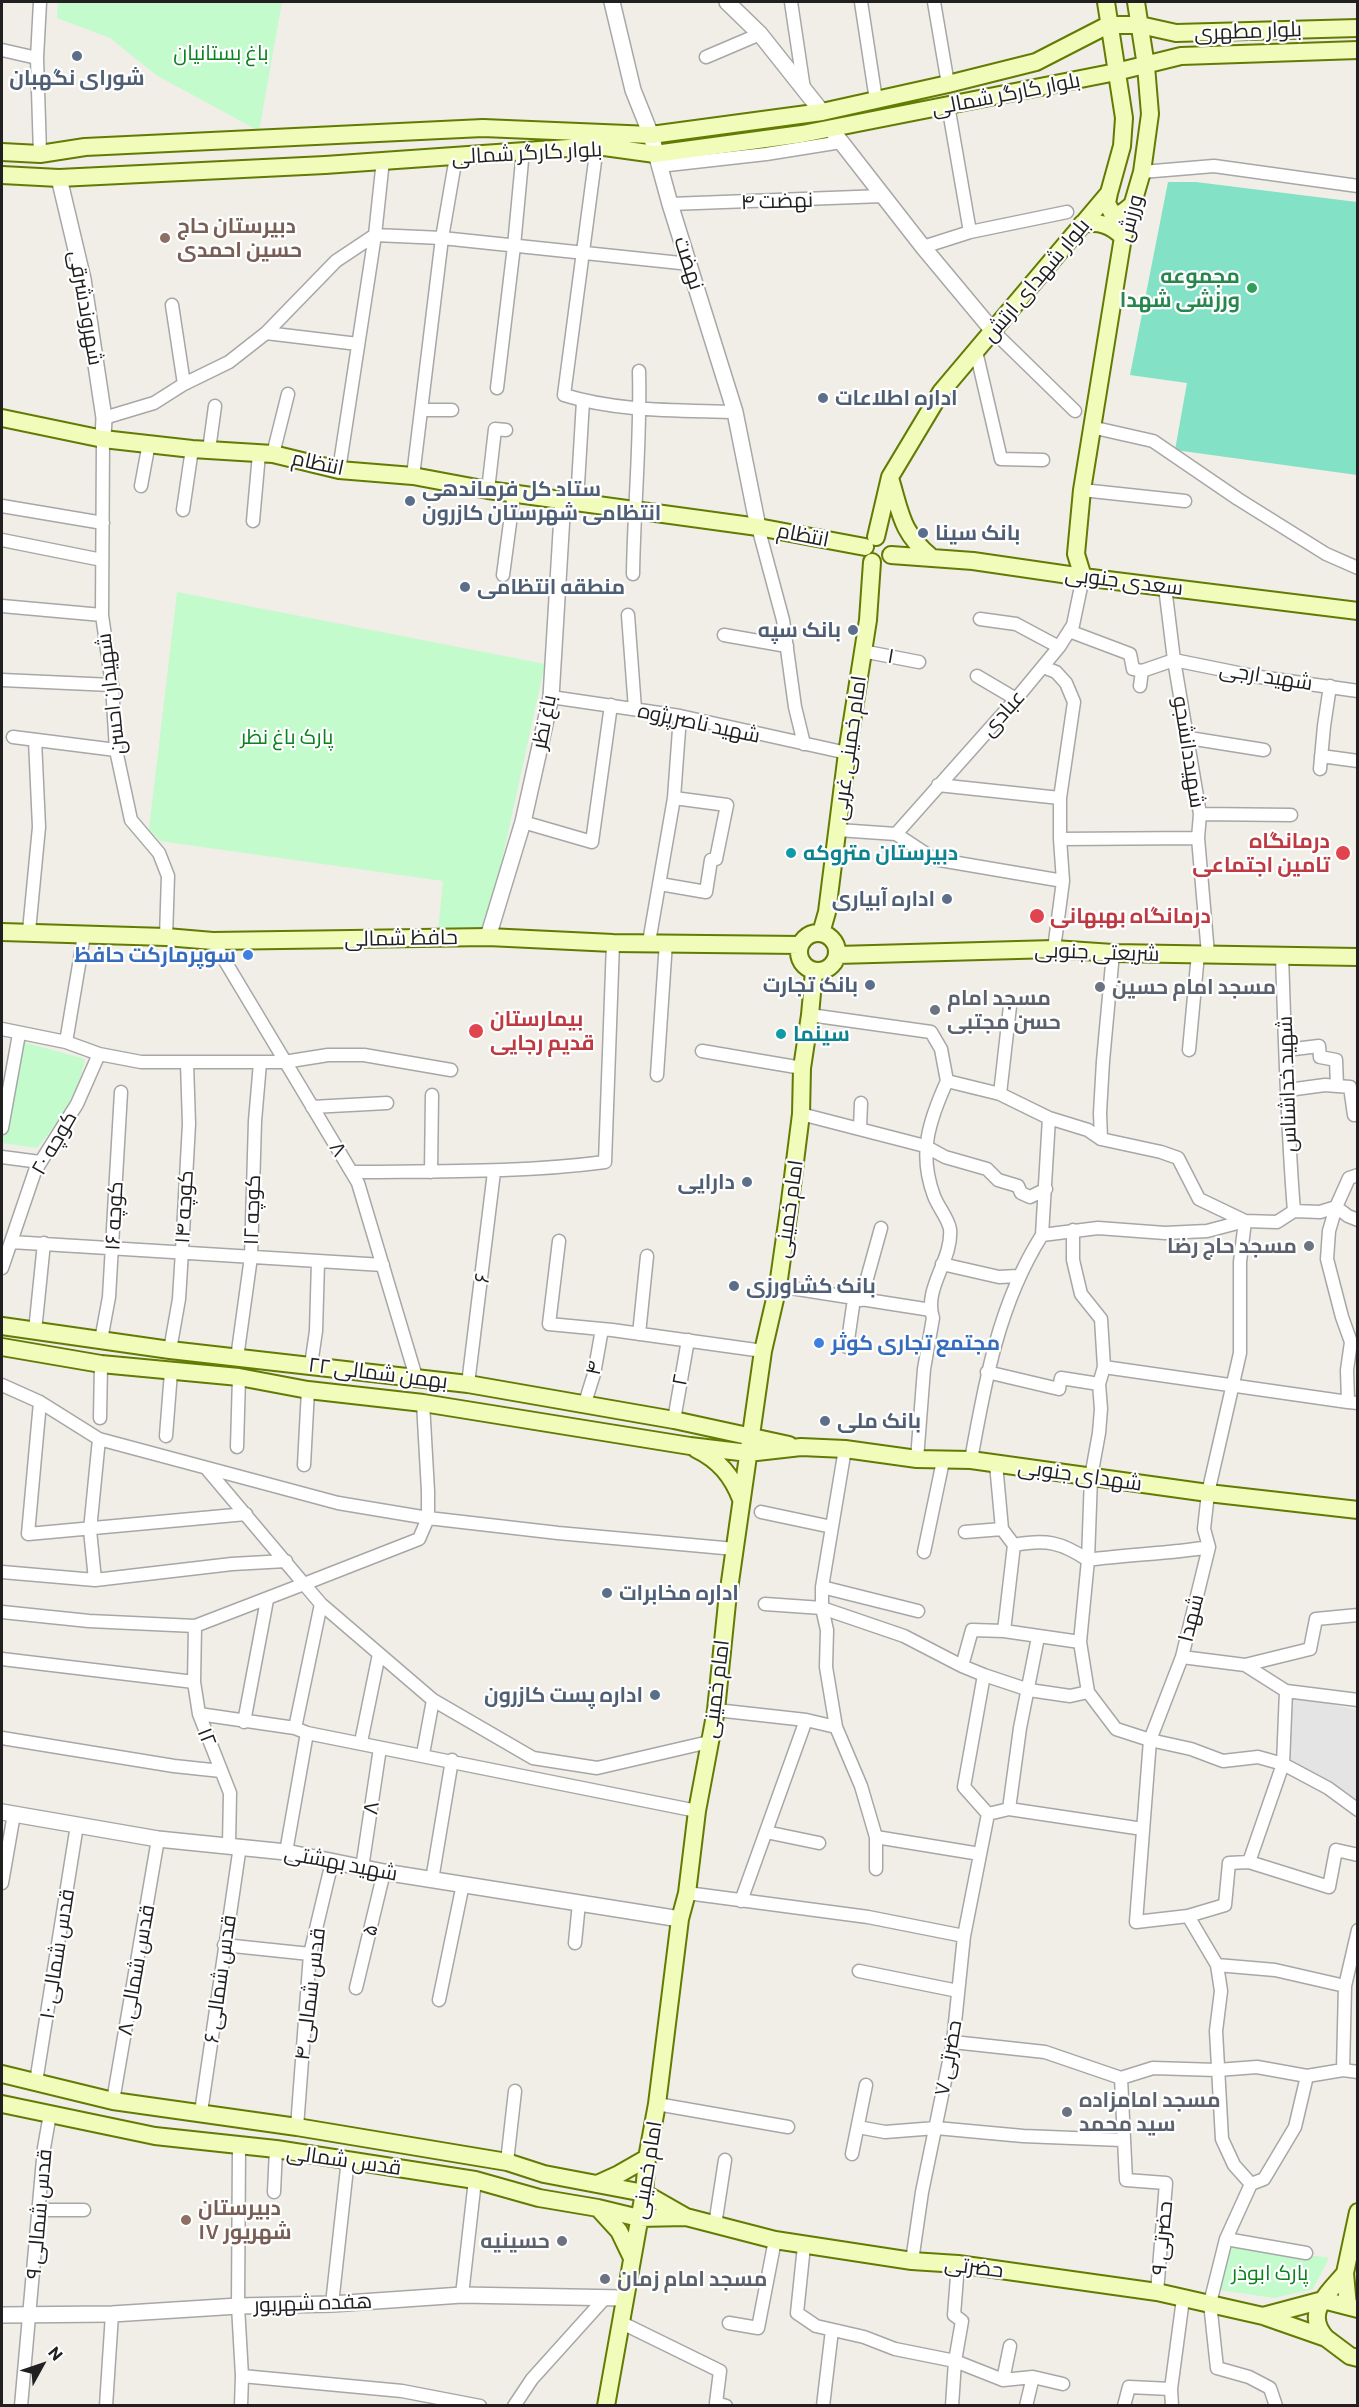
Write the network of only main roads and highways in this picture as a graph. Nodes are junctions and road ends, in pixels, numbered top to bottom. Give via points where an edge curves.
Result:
1 (1106, 2) edge
2 (1136, 2) edge
3 (1108, 25) junction
4 (1140, 25) junction
5 (1358, 28) edge
6 (1358, 50) edge
7 (1146, 66) junction
8 (1116, 72) junction
9 (2, 152) edge
10 (2, 175) edge
11 (1109, 193) junction
12 (1132, 205) junction
13 (1082, 224) junction
14 (1123, 237) junction
15 (2, 418) edge
16 (890, 477) junction
17 (871, 549) junction
18 (1076, 554) junction
19 (891, 555) junction
20 (932, 557) junction
21 (1050, 571) junction
22 (1083, 577) junction
23 (1358, 611) edge
24 (2, 932) edge
25 (821, 933) junction
26 (800, 945) junction
27 (837, 955) junction
28 (1358, 957) edge
29 (814, 971) junction
30 (2, 1326) edge
31 (2, 1347) edge
32 (751, 1436) junction
33 (690, 1446) junction
34 (801, 1447) junction
35 (748, 1453) junction
36 (742, 1501) junction
37 (1358, 1510) edge
38 (2, 2074) edge
39 (2, 2104) edge
40 (647, 2158) junction
41 (597, 2184) junction
42 (644, 2193) junction
43 (598, 2208) junction
44 (1358, 2212) edge
45 (686, 2217) junction
46 (639, 2218) junction
47 (1355, 2239) edge
48 (633, 2259) junction
49 (1345, 2273) junction
50 (1323, 2300) junction
51 (1353, 2307) edge
52 (1263, 2316) junction
53 (1326, 2338) junction
54 (1355, 2360) edge
55 (606, 2406) edge

1 - 3 main road, بلوار شهدای ارتش
2 - 4 main road
3 - 4 main road, بلوار مطهری
3 - 8 main road, بلوار شهدای ارتش
3 - 9 main road, بلوار کارگر شمالی via 1036,62 948,84 822,112 651,135 472,129 85,147 40,154
4 - 5 main road, بلوار مطهری via 1176,33
4 - 7 main road, ورزش
6 - 7 main road, بلوار مطهری via 1181,56
7 - 8 main road, بلوار مطهری
7 - 12 main road, ورزش via 1150,114 1142,172
8 - 10 main road, بلوار کارگر شمالی via 948,105 836,135 657,160 597,146 59,178
8 - 11 main road, بلوار شهدای ارتش via 1124,118 1122,146
11 - 12 main road via 1107,203 1112,213 1121,214
11 - 13 main road, بلوار شهدای ارتش
12 - 14 main road, ورزش
13 - 14 main road via 1105,224
13 - 16 main road, بلوار شهدای ارتش via 941,392
14 - 18 main road, ورزش via 1091,427
15 - 17 main road, انتظام via 103,439 266,454 339,470 413,476 759,527
16 - 17 main road, بلوار شهدای ارتش
16 - 20 main road via 902,521 915,543
17 - 19 main road via 883,563
17 - 19 main road via 881,537 889,542
17 - 25 main road, امام خمینی غربی via 868,620
18 - 21 main road
18 - 22 main road, ورزش
19 - 20 main road, سعدی جنوبی
20 - 21 main road, سعدی جنوبی
21 - 22 main road, سعدی جنوبی
22 - 23 main road, سعدی جنوبی
24 - 26 main road, حافظ شمالی via 213,941 488,938
25 - 26 main road via 810,935
25 - 27 main road via 835,942
26 - 29 main road via 802,963
27 - 28 main road, شریعتی جنوبی via 1054,949
27 - 29 main road via 829,968
29 - 32 main road, امام خمینی via 802,1068 801,1114 778,1286 763,1351
30 - 32 main road, ۲۲ بهمن شمالی via 170,1350 468,1384
31 - 33 main road, ۲۲ بهمن شمالی via 101,1364 239,1377 308,1390 423,1403
32 - 34 main road, شهدای جنوبی
32 - 35 main road, امام خمینی
33 - 35 main road, ۲۲ بهمن شمالی
33 - 36 main road via 723,1467 735,1482
34 - 35 main road, شهدای جنوبی
34 - 37 main road, شهدای جنوبی via 943,1461 971,1460
35 - 36 main road, امام خمینی
36 - 40 main road, امام خمینی via 716,1710 680,1919
38 - 41 main road, قدس شمالی via 113,2101 507,2162
39 - 43 main road, قدس شمالی via 155,2136 348,2159 475,2180 539,2198
40 - 41 main road
40 - 42 main road, امام خمینی
41 - 42 main road, قدس شمالی
42 - 45 main road, قدس شمالی
42 - 46 main road, امام خمینی
43 - 46 main road, قدس شمالی
43 - 48 main road via 619,2231
44 - 47 main road
45 - 46 main road, قدس شمالی
45 - 52 main road, حضرتی via 804,2246 1157,2292
46 - 48 main road, امام خمینی
47 - 49 main road
48 - 55 main road, امام خمینی
49 - 50 main road
49 - 51 main road
50 - 51 main road, حضرتی
50 - 52 main road, حضرتی
50 - 53 main road via 1316,2320
52 - 53 main road, حضرتی
53 - 54 main road, حضرتی

